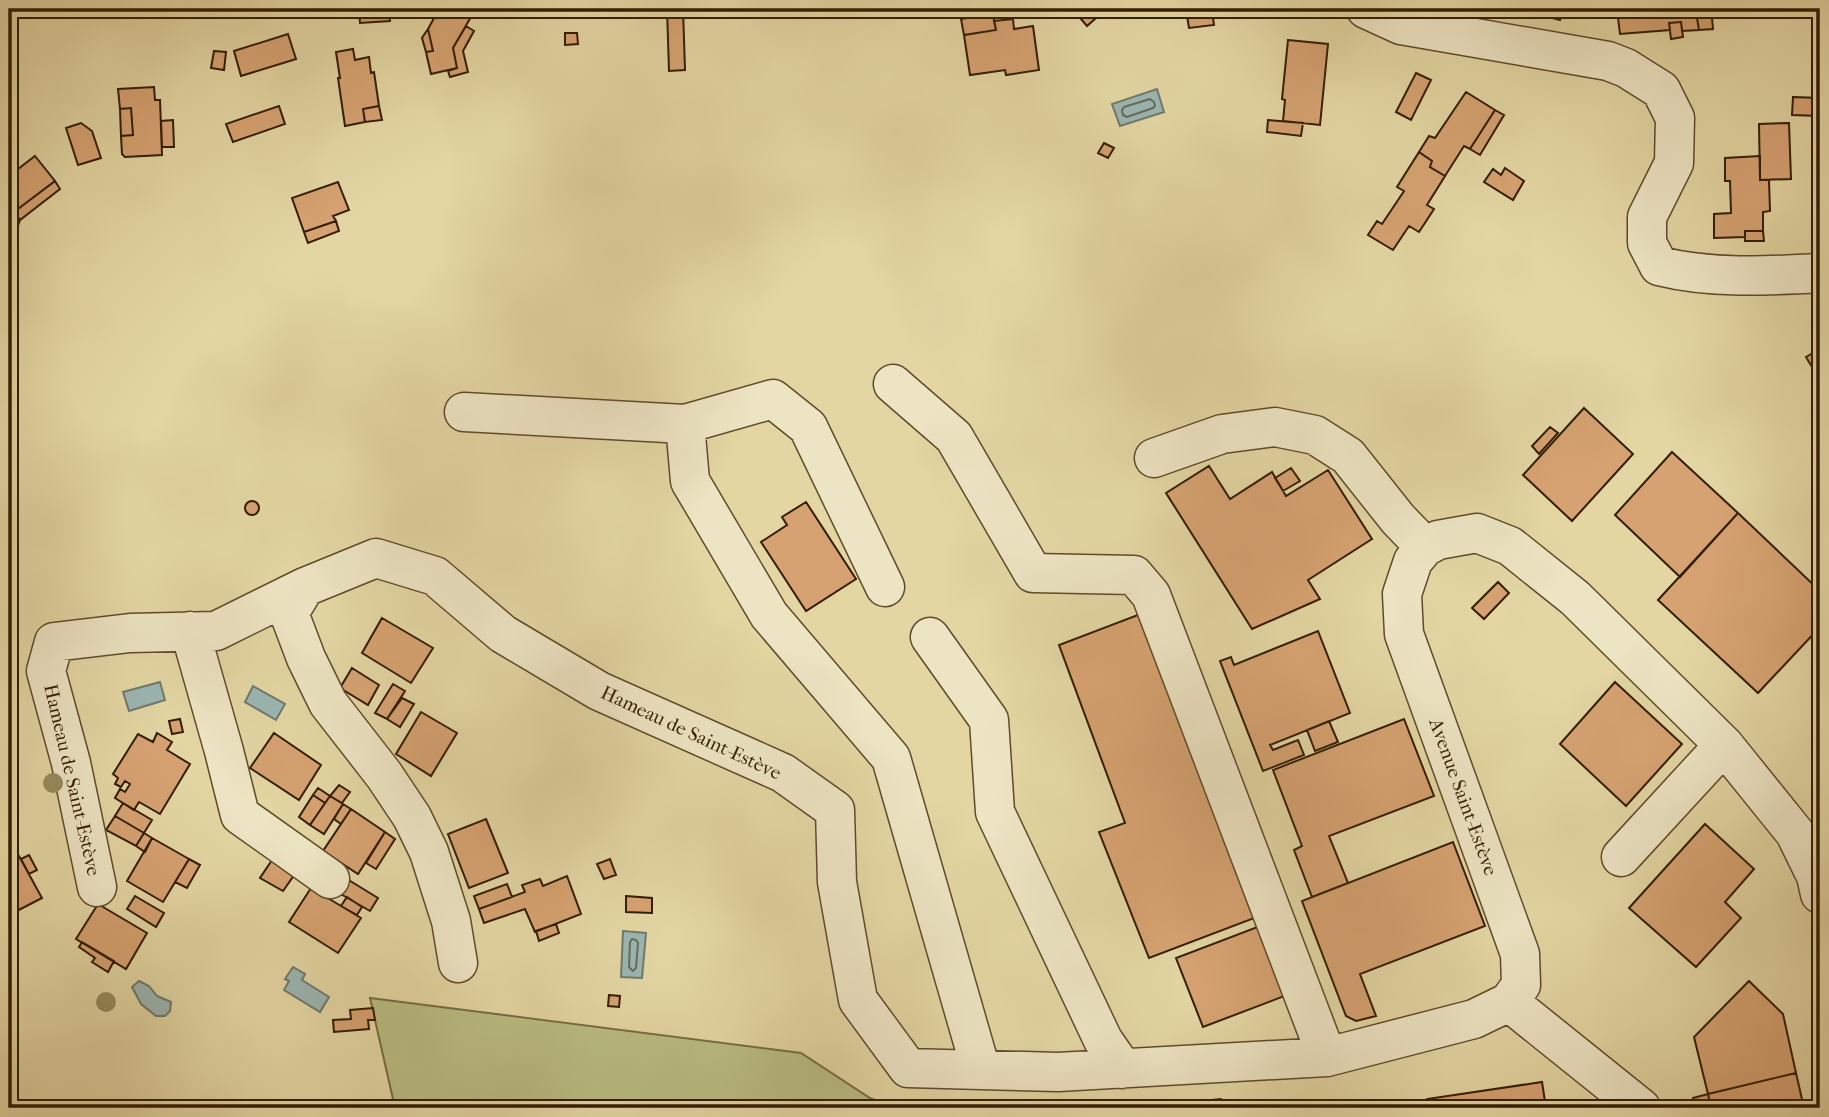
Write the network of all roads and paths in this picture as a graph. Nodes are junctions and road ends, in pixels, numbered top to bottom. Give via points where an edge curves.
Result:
1 (1382, 12) edge
2 (1820, 273) edge
3 (893, 384) dead end
4 (464, 412) dead end
5 (685, 424) junction
6 (1154, 458) dead end
7 (1425, 547) junction
8 (305, 587) junction
9 (885, 587) dead end
10 (190, 631) junction
11 (930, 637) dead end
12 (1724, 745) junction
13 (1621, 857) dead end
14 (330, 879) dead end
15 (97, 887) dead end
16 (1820, 894) edge
17 (458, 963) dead end
18 (1509, 1002) junction
19 (1326, 1057) junction
20 (1123, 1069) junction
21 (981, 1070) junction
22 (1641, 1108) edge

1 - 2 street via 1608,61 1661,90 1675,118 1674,163 1647,217 1647,243 1659,267 1762,276
3 - 19 street via 954,437 1033,573 1134,575 1151,595
4 - 5 street
5 - 9 street via 773,399 790,412 808,427
5 - 21 street via 690,481 769,615 891,758
6 - 7 street via 1222,434 1275,427 1315,435 1348,456
7 - 12 street via 1478,533 1510,546 1575,598
7 - 18 street, Avenue Saint-Estève via 1413,561 1402,594 1404,634 1520,954 1521,985
8 - 10 street, Hameau de Saint-Estève via 216,631
8 - 17 street via 289,613 306,658 328,703 412,817 429,852 451,921
8 - 21 street, Hameau de Saint-Estève via 376,558 435,576 503,634 598,691 783,773 835,810 837,882 858,1000 908,1068
10 - 14 street via 240,815
10 - 15 street, Hameau de Saint-Estève via 54,642 46,671
11 - 20 street via 989,720 995,812 1103,1040
12 - 13 street
12 - 16 street via 1795,832
18 - 19 street via 1474,1019
18 - 22 street
19 - 20 street
20 - 21 street

